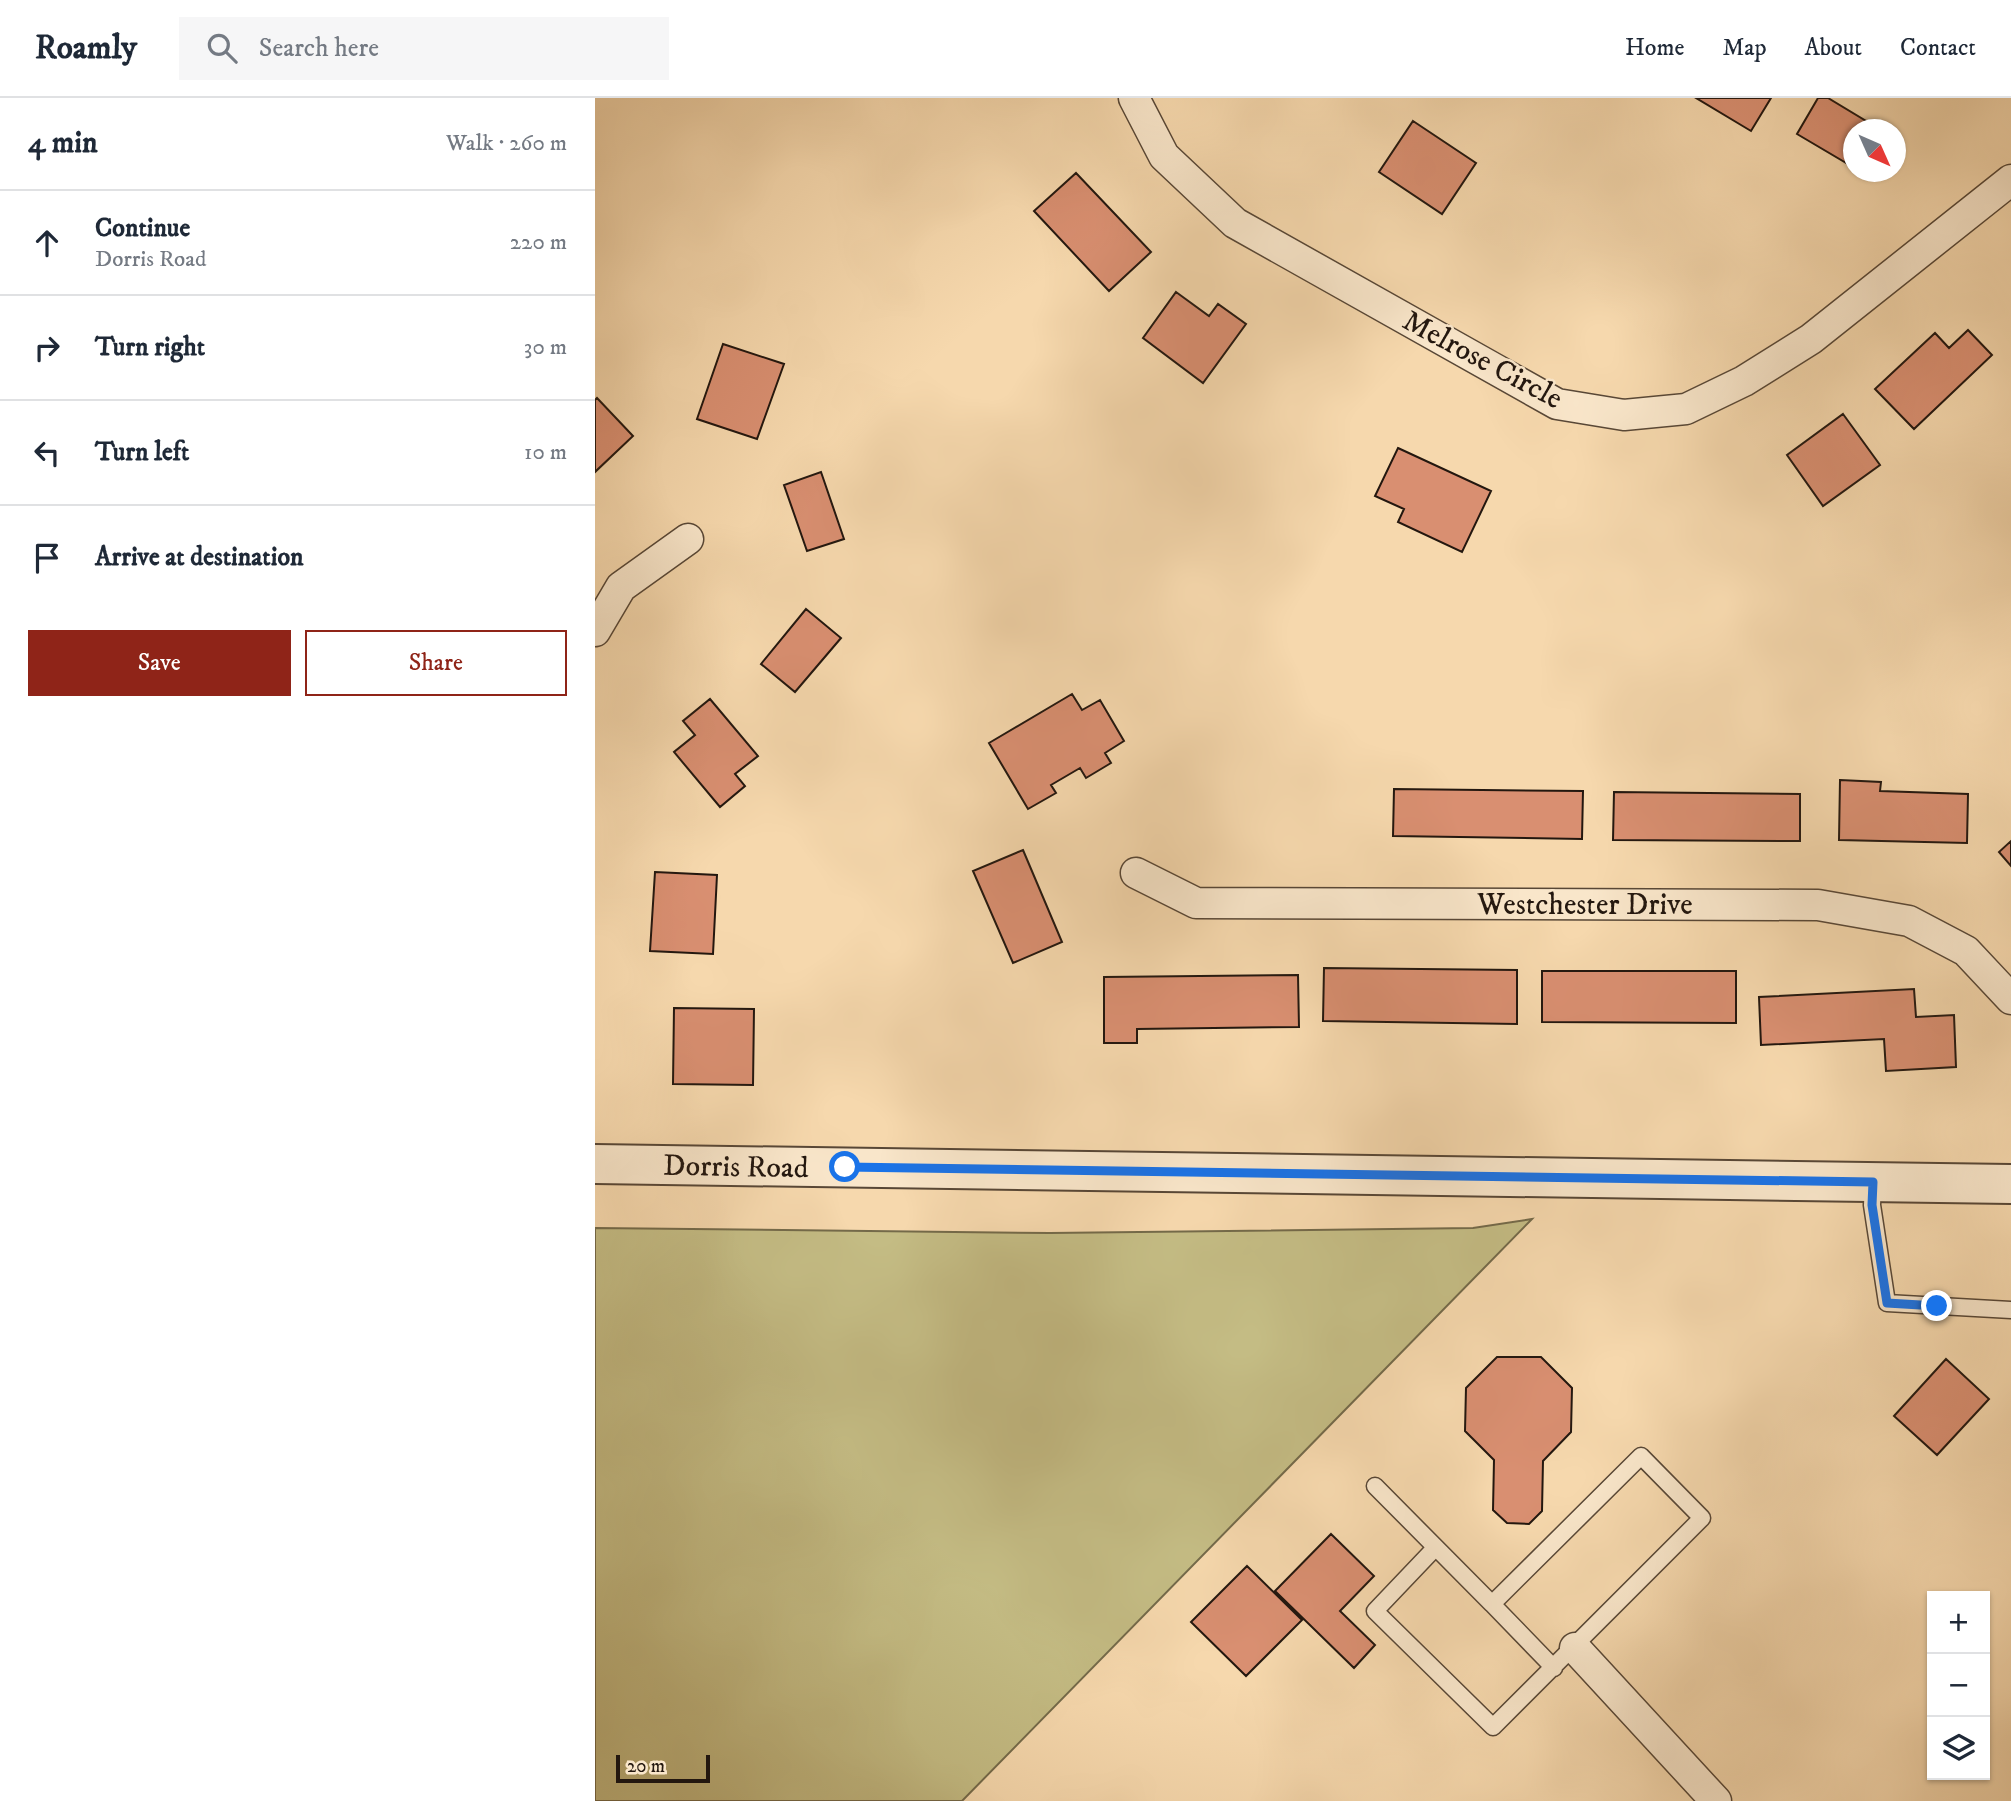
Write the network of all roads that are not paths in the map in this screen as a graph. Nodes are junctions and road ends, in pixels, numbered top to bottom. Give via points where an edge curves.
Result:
1 (1134, 98) edge
2 (2011, 180) edge
3 (688, 539) dead end
4 (595, 631) edge
5 (1136, 873) dead end
6 (2011, 999) edge
7 (595, 1164) edge
8 (1873, 1182) junction
9 (2011, 1184) edge
10 (2011, 1310) edge
11 (1375, 1486) dead end
12 (1435, 1548) junction
13 (1492, 1604) junction
14 (1564, 1658) junction
15 (1716, 1801) edge

1 - 2 street, Melrose Circle via 1164,156 1235,223 1557,404 1624,415 1686,409 1744,381 1811,339
3 - 4 street via 621,587
5 - 6 street, Westchester Drive via 1196,902 1818,905 1909,921 1966,951
7 - 8 street, Dorris Road
8 - 9 street, Dorris Road
8 - 10 lane via 1872,1205 1887,1303
11 - 12 lane
12 - 13 lane
12 - 14 lane via 1375,1611 1493,1727
13 - 14 lane
13 - 14 lane via 1641,1455 1702,1518
14 - 15 street

